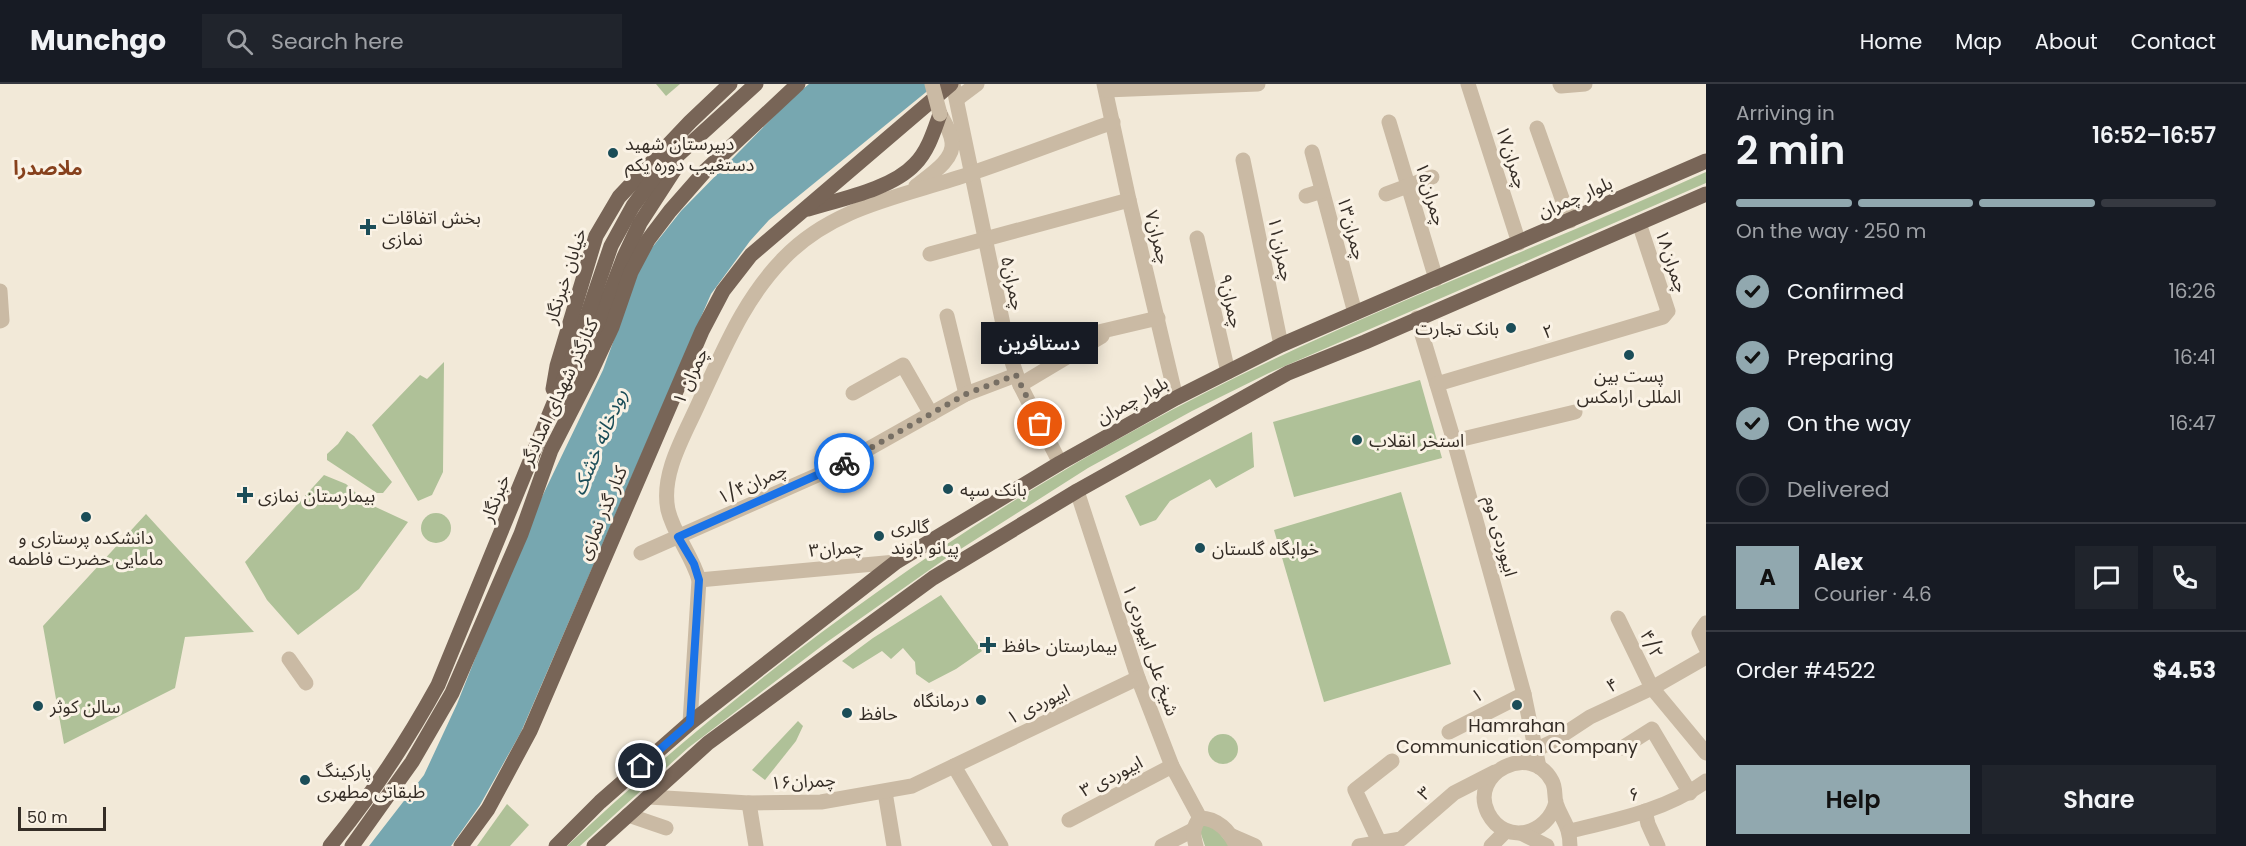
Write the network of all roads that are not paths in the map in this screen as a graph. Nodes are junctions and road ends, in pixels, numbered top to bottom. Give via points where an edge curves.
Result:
1 (730, 84) edge
2 (756, 84) edge
3 (798, 84) edge
4 (932, 84) edge
5 (977, 84) edge
6 (1258, 84) edge
7 (1468, 84) edge
8 (1560, 84) edge
9 (1585, 84) edge
10 (1105, 87) edge
11 (953, 89) edge
12 (940, 114) junction
13 (1113, 122) junction
14 (1389, 122) dead end
15 (1537, 128) dead end
16 (706, 130) junction
17 (1312, 152) dead end
18 (1243, 160) dead end
19 (1706, 162) edge
20 (970, 174) junction
21 (1432, 177) dead end
22 (1408, 186) junction
23 (911, 190) junction
24 (1322, 191) junction
25 (1386, 194) dead end
26 (1706, 194) edge
27 (1306, 196) dead end
28 (1129, 200) junction
29 (800, 212) junction
30 (1570, 220) junction
31 (1638, 223) junction
32 (1197, 238) dead end
33 (984, 240) junction
34 (1519, 243) junction
35 (930, 254) dead end
36 (1436, 279) junction
37 (0, 291) edge
38 (1668, 311) joint
39 (1355, 313) junction
40 (947, 316) dead end
41 (1158, 318) junction
42 (1417, 318) junction
43 (1, 320) edge
44 (1115, 328) junction
45 (1281, 345) junction
46 (1009, 353) junction
47 (1227, 372) junction
48 (1018, 380) junction
49 (1437, 384) junction
50 (853, 393) dead end
51 (966, 394) junction
52 (1176, 398) junction
53 (1575, 412) dead end
54 (931, 414) junction
55 (547, 421) junction
56 (1454, 441) junction
57 (551, 450) junction
58 (1060, 463) junction
59 (1077, 491) junction
60 (678, 537) junction
61 (641, 553) dead end
62 (896, 562) junction
63 (699, 580) junction
64 (1618, 618) dead end
65 (1706, 623) edge
66 (1706, 648) edge
67 (1706, 657) edge
68 (289, 659) dead end
69 (1138, 678) junction
70 (306, 683) dead end
71 (1652, 688) junction
72 (1524, 694) junction
73 (690, 723) junction
74 (1449, 732) dead end
75 (1622, 748) dead end
76 (1706, 753) edge
77 (1537, 759) junction
78 (1392, 761) dead end
79 (954, 766) junction
80 (1172, 766) junction
81 (1496, 772) junction
82 (1706, 781) edge
83 (885, 792) junction
84 (1690, 793) junction
85 (649, 797) junction
86 (1556, 802) junction
87 (749, 803) junction
88 (1645, 811) junction
89 (628, 815) junction
90 (1069, 820) dead end
91 (1196, 824) junction
92 (666, 828) dead end
93 (1514, 832) junction
94 (1570, 838) edge
95 (1234, 841) edge
96 (601, 843) edge
97 (1383, 845) edge
98 (330, 846) edge
99 (352, 846) edge
100 (461, 846) edge
101 (556, 846) edge
102 (756, 846) edge
103 (894, 846) edge
104 (1001, 846) edge
105 (1162, 846) edge
106 (1196, 846) edge
107 (1255, 846) edge
108 (1359, 846) edge
109 (1491, 846) edge
110 (1547, 846) edge
111 (1658, 846) edge

1 - 55 main road, خیابان خبرنگار via 619,197 596,236 557,366
2 - 16 main road, خبرنگار
3 - 57 main road, کنارگذر شهدای امدادگر via 706,170 648,240 631,273 612,327
4 - 12 street, bridge
5 - 11 street
6 - 10 street
7 - 34 street, چمران۱۷
8 - 9 street
10 - 13 street, چمران۷
11 - 20 street, چمران۵
11 - 29 main road, کنار گذر نمازی
12 - 23 street via 953,144 950,154
12 - 29 main road via 917,163 899,179
13 - 20 street, چمران ۱
13 - 28 street, چمران۷
14 - 22 street, چمران۱۵
15 - 30 street
16 - 55 main road, خبرنگار via 655,176 611,246
16 - 57 main road via 668,176 636,231
17 - 24 street, چمران۱۳
18 - 45 street, چمران۱۱
19 - 30 main road, بلوار چمران
20 - 23 street, چمران ۱
20 - 33 street, چمران۵
21 - 22 street
22 - 25 street
22 - 36 street, چمران۱۵
23 - 60 street, چمران ۱ via 862,207 812,234 784,258 745,306 674,460 666,489
24 - 27 street
24 - 39 street, چمران۱۳
26 - 31 main road
28 - 33 street
28 - 41 street, چمران۷
29 - 100 main road, کنار گذر نمازی via 751,255 723,291 530,731 488,808
30 - 34 main road, بلوار چمران
31 - 38 street, چمران۱۸
31 - 42 main road
32 - 47 street, چمران۹
33 - 35 street
33 - 46 street, چمران۵
34 - 36 main road, بلوار چمران
36 - 39 main road, بلوار چمران
37 - 43 street
38 - 49 street, ۲ via 1663,318
39 - 45 main road, بلوار چمران
40 - 51 street
41 - 44 street
41 - 52 street, چمران۷
42 - 49 street, ابیوردی دوم
42 - 59 main road via 1288,373
44 - 46 street
44 - 48 street, چمران۱/۴
45 - 47 main road, بلوار چمران
46 - 48 street, چمران۵
47 - 52 main road, بلوار چمران
48 - 51 street, چمران۱/۴
48 - 58 street, چمران۵
49 - 56 street, ابیوردی دوم
50 - 54 street via 903,365
51 - 54 street, چمران۱/۴
52 - 58 main road, بلوار چمران
53 - 56 street
54 - 60 street, چمران۱/۴ via 838,466
55 - 98 main road, خبرنگار via 438,685 386,773
56 - 72 street, ابیوردی دوم
57 - 99 main road, کنارگذر شهدای امدادگر via 521,534 452,693 411,762
58 - 62 main road, بلوار چمران
59 - 69 street, شیخ علی ابیوردی ۱
59 - 85 main road via 933,578 708,743
60 - 61 street, چمران۱/۴
60 - 63 street, چمران ۱
62 - 63 street, چمران۳
62 - 73 main road, بلوار چمران
63 - 73 street, چمران ۱
64 - 71 street, ۴/۲
65 - 66 street via 1699,633
67 - 71 street, ۴
68 - 70 street
69 - 79 street, ۱ ابیوردی
69 - 80 street, شیخ علی ابیوردی ۱
71 - 76 street, ۴/۲
71 - 77 street, ۴ via 1590,717 1552,742
72 - 74 street, ۱
72 - 77 street, ابیوردی دوم
73 - 101 main road, بلوار چمران
75 - 84 street via 1652,729
77 - 81 street via 1532,764 1516,762
77 - 86 street via 1552,782
78 - 97 street via 1355,790
79 - 83 street, چمران۱۶ via 912,786
79 - 104 street
80 - 90 street, ۳ ابیوردی
80 - 91 street, شیخ علی ابیوردی ۱
81 - 93 street via 1487,785 1486,808 1494,822
81 - 97 street, ۳ via 1454,793 1401,839
82 - 84 street, ۶
83 - 87 street, چمران۱۶ via 821,802
83 - 103 street
84 - 88 street, ۶
85 - 87 street, چمران۱۶
85 - 89 main road
86 - 93 street via 1544,824 1530,832
86 - 94 street
87 - 102 street
88 - 94 street, ۶
88 - 111 street
89 - 92 street
89 - 96 main road
91 - 95 street via 1207,818 1215,821
91 - 105 street
91 - 106 street, شیخ علی ابیوردی ۱
93 - 109 street
93 - 110 street
95 - 107 street
97 - 108 street, ۳

